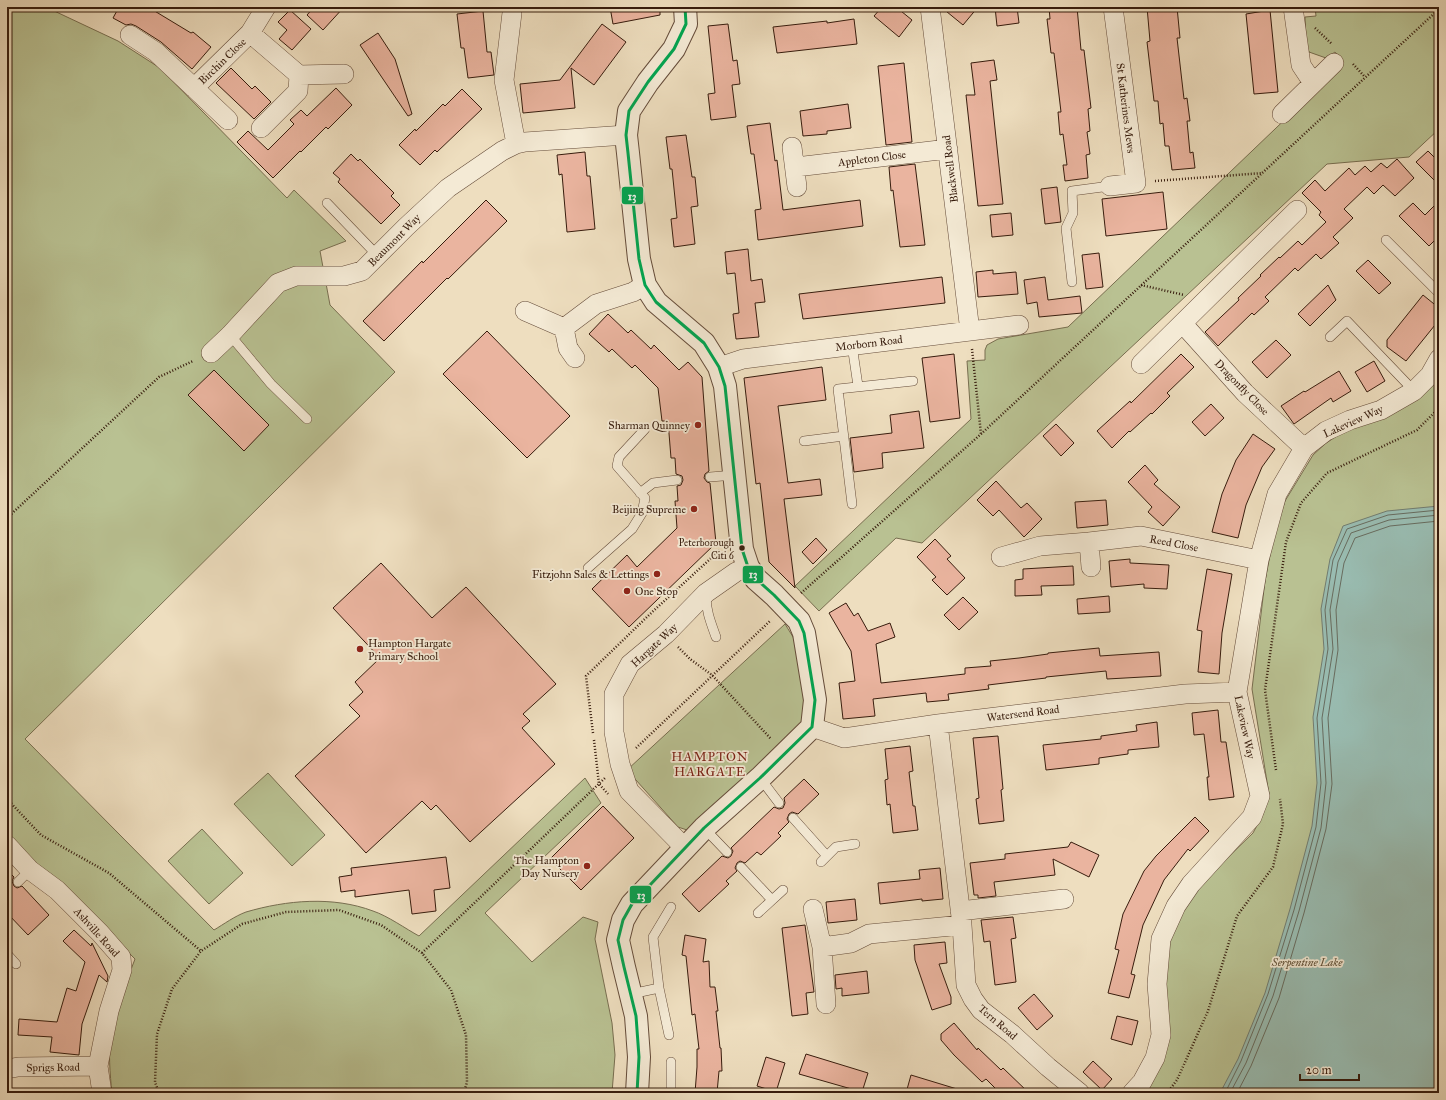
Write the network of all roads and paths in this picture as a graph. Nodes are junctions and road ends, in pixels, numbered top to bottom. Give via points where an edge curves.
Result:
1 (266, 7) edge
2 (685, 7) edge
3 (930, 7) edge
4 (1113, 7) edge
5 (1293, 7) edge
6 (1439, 9) edge
7 (512, 13) dead end
8 (250, 33) junction
9 (130, 35) dead end
10 (1332, 44) dead end
11 (1341, 62) joint
12 (344, 74) dead end
13 (299, 75) junction
14 (1365, 77) junction
15 (1313, 83) junction
16 (194, 88) junction
17 (1282, 114) dead end
18 (228, 120) dead end
19 (261, 128) dead end
20 (626, 134) junction
21 (516, 144) junction
22 (792, 147) dead end
23 (948, 149) junction
24 (796, 167) junction
25 (1264, 173) junction
26 (1136, 183) junction
27 (1110, 186) joint
28 (797, 187) dead end
29 (327, 203) dead end
30 (1296, 218) dead end
31 (1386, 240) dead end
32 (378, 256) junction
33 (1072, 282) dead end
34 (1142, 285) junction
35 (645, 286) junction
36 (1439, 293) edge
37 (1197, 309) junction
38 (525, 310) dead end
39 (1019, 324) dead end
40 (1183, 324) junction
41 (564, 328) junction
42 (970, 331) junction
43 (230, 335) junction
44 (1330, 337) dead end
45 (852, 345) junction
46 (211, 353) joint
47 (575, 358) dead end
48 (1439, 359) edge
49 (1141, 364) dead end
50 (719, 367) junction
51 (913, 381) dead end
52 (858, 386) junction
53 (1414, 391) junction
54 (1439, 408) edge
55 (307, 419) dead end
56 (645, 429) dead end
57 (981, 434) junction
58 (844, 436) junction
59 (804, 441) dead end
60 (1304, 448) junction
61 (735, 475) junction
62 (710, 477) dead end
63 (677, 480) dead end
64 (640, 493) junction
65 (852, 504) dead end
66 (7, 518) edge
67 (1089, 542) junction
68 (722, 548) dead end
69 (1001, 557) dead end
70 (1258, 560) junction
71 (748, 567) junction
72 (1091, 567) dead end
73 (588, 568) dead end
74 (706, 593) junction
75 (785, 607) junction
76 (649, 615) junction
77 (666, 634) junction
78 (716, 637) dead end
79 (712, 676) junction
80 (1237, 692) junction
81 (938, 724) junction
82 (812, 726) junction
83 (784, 754) junction
84 (620, 764) junction
85 (1277, 777) dead end
86 (760, 778) junction
87 (600, 784) junction
88 (1279, 792) dead end
89 (610, 795) dead end
90 (7, 799) edge
91 (779, 803) dead end
92 (793, 818) dead end
93 (704, 828) junction
94 (855, 844) dead end
95 (7, 845) edge
96 (685, 848) junction
97 (727, 852) dead end
98 (741, 867) dead end
99 (783, 890) dead end
100 (1064, 899) dead end
101 (772, 900) junction
102 (671, 907) dead end
103 (813, 909) dead end
104 (758, 913) dead end
105 (961, 918) junction
106 (822, 947) junction
107 (200, 951) junction
108 (422, 953) junction
109 (7, 954) edge
110 (16, 964) dead end
111 (659, 988) junction
112 (631, 994) junction
113 (826, 1004) dead end
114 (669, 1035) dead end
115 (671, 1062) dead end
116 (98, 1066) junction
117 (7, 1069) edge
118 (102, 1093) edge
119 (159, 1093) edge
120 (464, 1093) edge
121 (637, 1093) edge
122 (671, 1093) edge
123 (1080, 1093) edge
124 (1132, 1093) edge
125 (1167, 1093) edge

1 - 8 street, Birchin Close
2 - 20 street via 686,24 674,49 628,111
3 - 23 street, Blackwell Road
4 - 26 street, St Katherines Mews
5 - 10 path
5 - 15 street via 1301,65
6 - 14 path
7 - 21 street via 504,80
8 - 13 street, Birchin Close
8 - 16 street, Birchin Close
9 - 16 street, Birchin Close via 156,52
11 - 14 path
11 - 15 street
12 - 13 street
13 - 19 street via 298,91
14 - 25 path
15 - 17 street
16 - 18 street, Birchin Close
20 - 21 street, Beaumont Way
20 - 35 street via 639,259
21 - 32 street, Beaumont Way via 448,188
22 - 24 street
23 - 24 street, Appleton Close
23 - 42 street, Blackwell Road
24 - 28 street
25 - 26 path
25 - 34 path
26 - 27 street
27 - 33 lane via 1072,191 1073,213 1066,228
29 - 32 lane
30 - 37 street
31 - 36 lane
32 - 43 street, Beaumont Way via 362,271 344,276 296,276 278,283
34 - 37 path via 1183,294
34 - 57 path
35 - 41 street via 596,304
35 - 50 street via 656,302 704,342
37 - 40 street
38 - 41 street
39 - 42 street, Morborn Road
40 - 49 street
40 - 60 street, Dragonfly Close via 1244,393
41 - 47 street via 568,348
42 - 45 street, Morborn Road
42 - 57 path
43 - 46 street, Beaumont Way
43 - 55 lane via 271,384
44 - 53 lane via 1347,322
45 - 50 street, Morborn Road via 743,359
45 - 52 lane
46 - 66 path via 159,377
48 - 53 street, Lakeview Way via 1430,375
50 - 61 street via 725,386
51 - 52 lane
52 - 58 lane via 838,389
53 - 60 street, Lakeview Way via 1381,410 1326,430
54 - 85 path via 1417,430 1327,473 1301,503 1286,542 1265,690
56 - 64 lane via 618,457 617,466
57 - 75 path
58 - 59 lane
58 - 65 lane
60 - 70 street, Lakeview Way via 1277,494
61 - 62 lane
61 - 71 street via 742,549
63 - 64 lane via 653,483
64 - 73 lane via 644,498 642,513 632,529
67 - 69 street, Reed Close via 1040,546
67 - 70 street, Reed Close via 1141,536
67 - 72 street
68 - 76 path
70 - 80 street, Lakeview Way
71 - 74 street, Hargate Way via 736,572
71 - 75 street via 756,579
74 - 77 street, Hargate Way
74 - 78 lane via 706,606
75 - 79 path
75 - 82 street via 799,621 804,633 815,700
76 - 77 path
76 - 87 path via 586,676
77 - 79 path via 690,659
77 - 84 street, Hargate Way via 630,664 614,694 614,732
79 - 83 path
79 - 84 path
80 - 81 street, Watersend Road via 1185,694
80 - 124 street, Lakeview Way via 1260,796 1252,817 1192,884 1176,906 1161,939 1157,984 1161,1035 1155,1058 1142,1082
81 - 82 street, Watersend Road via 844,738
81 - 105 street, Tern Road
82 - 83 street
83 - 86 street
84 - 87 path
84 - 96 street, Hargate Way via 629,790
86 - 91 lane
86 - 93 street
87 - 89 path
87 - 108 path
88 - 125 path via 1283,824 1273,867 1237,916 1208,1011 1177,1080
90 - 107 path via 40,835 109,873
92 - 94 lane via 824,859 836,847
93 - 96 street
93 - 97 lane
95 - 116 street, Ashville Road via 24,876 57,890 121,957 122,970 109,1011
96 - 112 street via 632,904 623,920 618,940
98 - 101 lane
99 - 101 lane
100 - 105 street
101 - 104 lane
102 - 111 lane via 653,937
103 - 106 street
105 - 106 street via 869,934 852,943
105 - 123 street, Tern Road via 966,985 973,998 982,1010
106 - 113 street
107 - 108 path via 242,924 286,912 338,910 381,925
107 - 119 path via 172,989 157,1034 156,1082
108 - 120 path via 451,990 466,1035 467,1082
109 - 110 lane
111 - 112 lane
111 - 114 lane
112 - 121 street via 636,1016 639,1057
115 - 122 lane
116 - 117 street, Sprigs Road
116 - 118 street, Ashville Road

